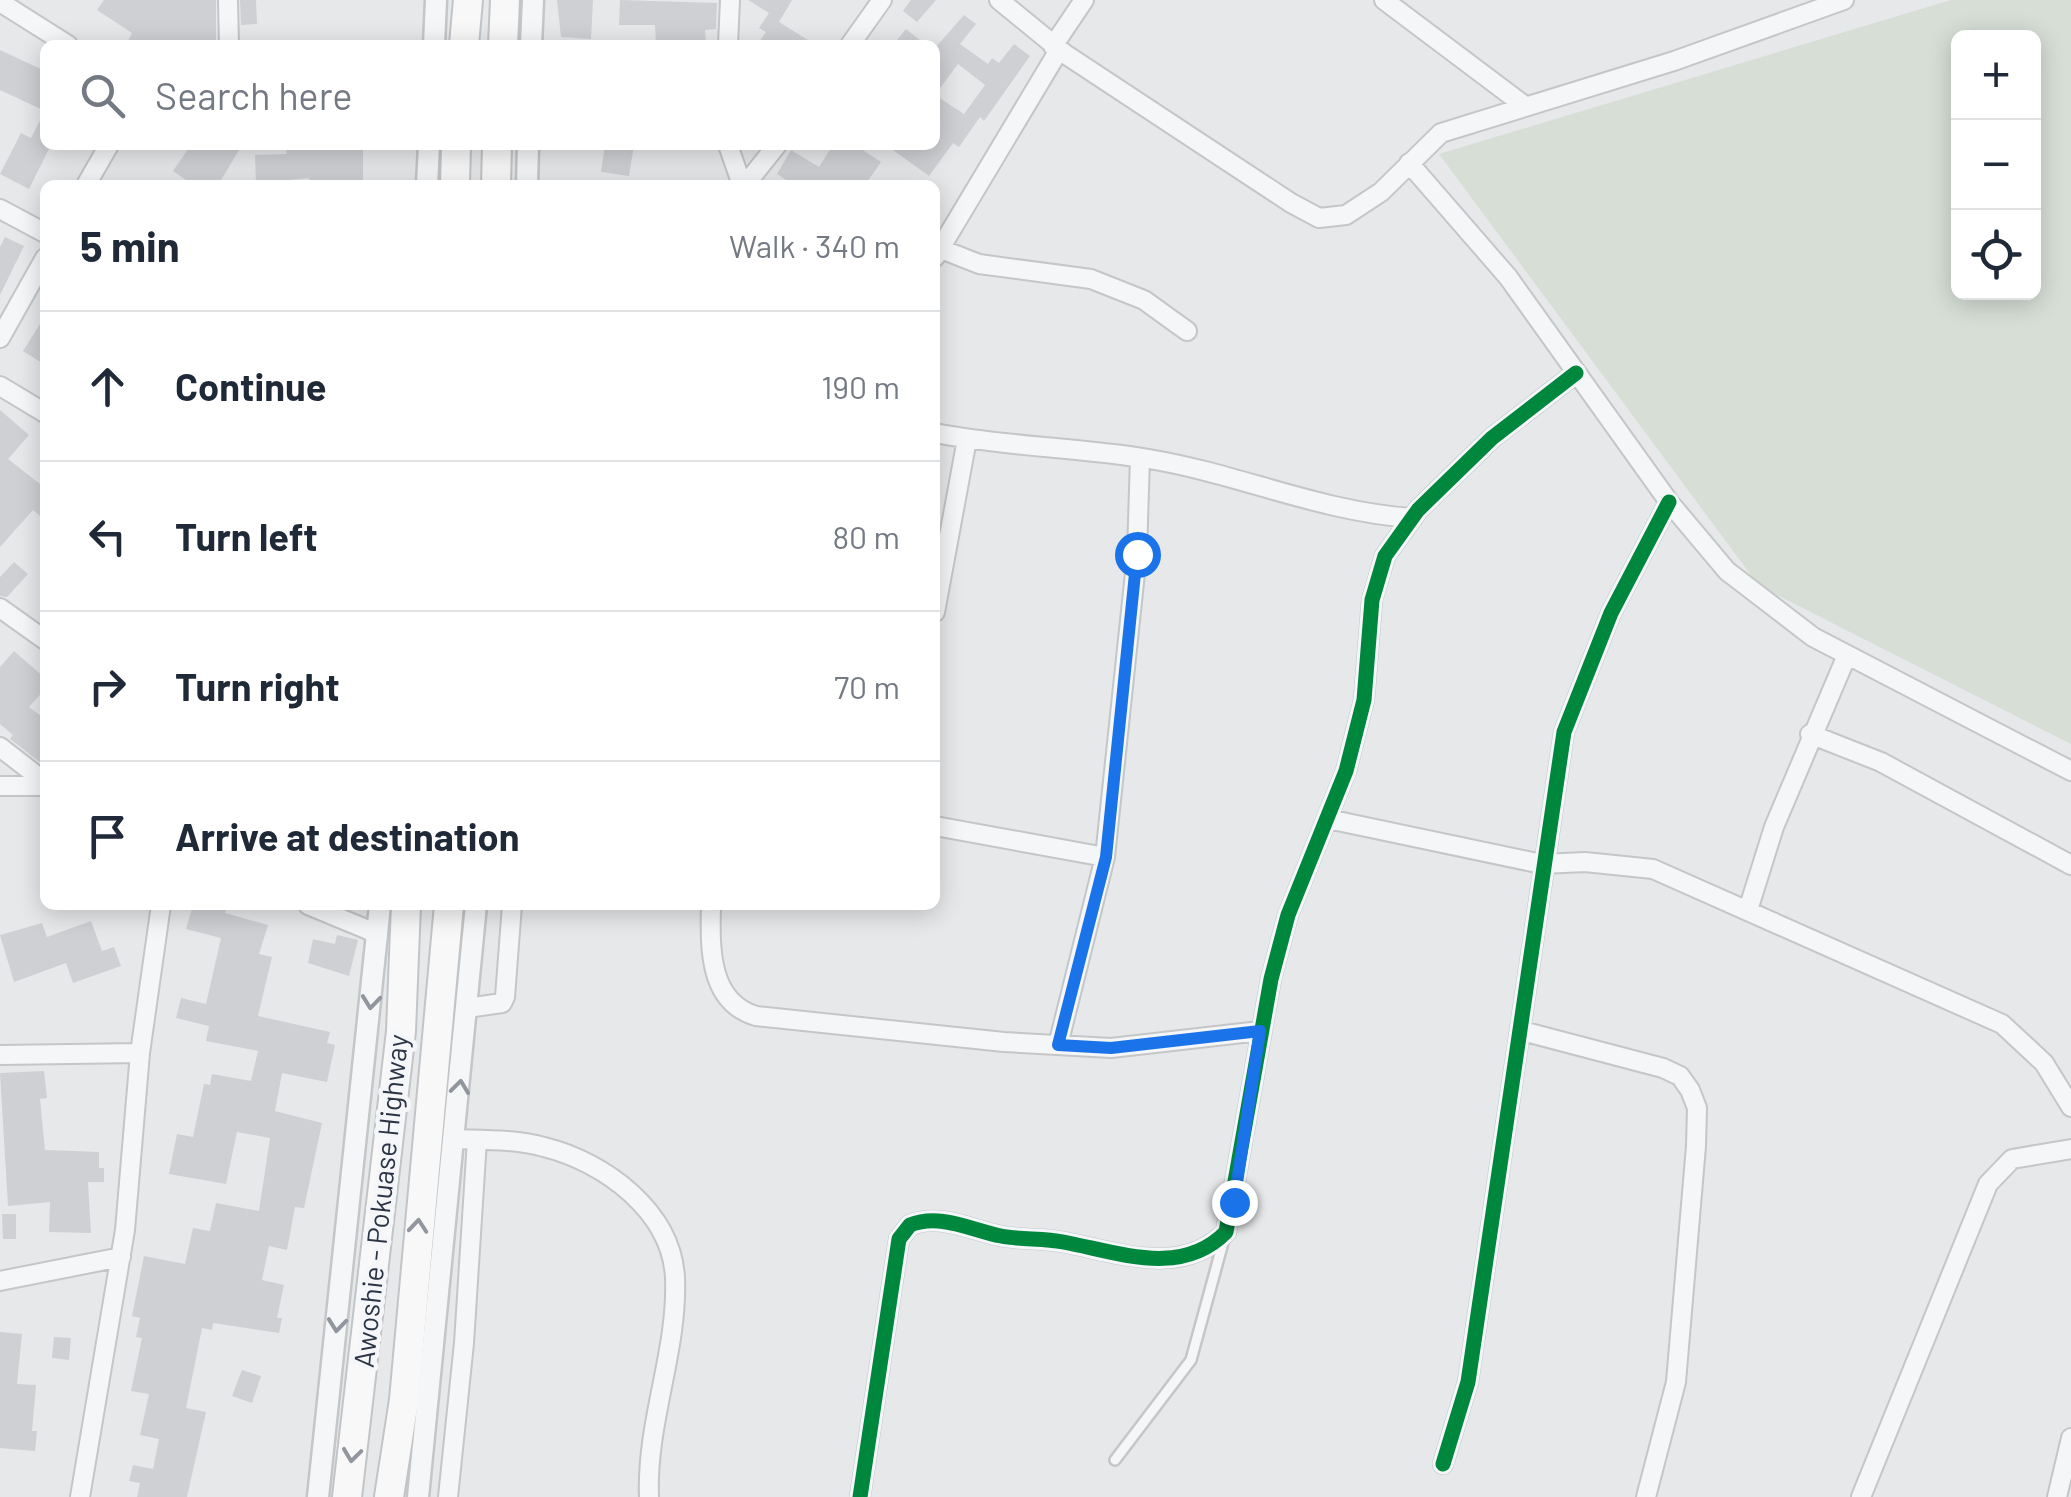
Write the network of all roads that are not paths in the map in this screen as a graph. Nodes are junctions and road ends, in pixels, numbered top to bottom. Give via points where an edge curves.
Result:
1 (228, 0) edge
2 (436, 0) edge
3 (468, 0) edge
4 (506, 0) edge
5 (533, 0) edge
6 (730, 0) edge
7 (882, 0) edge
8 (999, 0) edge
9 (1084, 0) edge
10 (1384, 0) edge
11 (0, 2) edge
12 (1833, 2) edge
13 (60, 40) edge
14 (228, 40) edge
15 (434, 40) edge
16 (464, 40) edge
17 (502, 40) edge
18 (531, 40) edge
19 (728, 40) edge
20 (854, 40) edge
21 (1056, 48) junction
22 (1525, 106) junction
23 (105, 150) edge
24 (429, 150) edge
25 (456, 150) edge
26 (497, 150) edge
27 (528, 150) edge
28 (730, 150) edge
29 (773, 150) edge
30 (1409, 162) junction
31 (89, 180) edge
32 (427, 180) edge
33 (455, 180) edge
34 (496, 180) edge
35 (527, 180) edge
36 (742, 180) edge
37 (748, 180) edge
38 (0, 209) edge
39 (40, 230) edge
40 (940, 251) edge
41 (940, 254) edge
42 (40, 267) edge
43 (1188, 331) dead end
44 (0, 338) edge
45 (1576, 373) junction
46 (0, 386) edge
47 (40, 410) edge
48 (940, 433) edge
49 (967, 439) junction
50 (1140, 458) junction
51 (1668, 502) junction
52 (1412, 518) junction
53 (940, 585) edge
54 (0, 608) edge
55 (40, 636) edge
56 (1847, 655) junction
57 (1810, 734) junction
58 (2, 753) edge
59 (2071, 771) edge
60 (40, 780) edge
61 (40, 784) edge
62 (0, 786) edge
63 (1328, 819) junction
64 (940, 827) edge
65 (1106, 857) junction
66 (1542, 864) junction
67 (2071, 865) edge
68 (159, 910) edge
69 (320, 910) edge
70 (380, 910) edge
71 (406, 910) edge
72 (449, 910) edge
73 (476, 910) edge
74 (512, 910) edge
75 (711, 910) edge
76 (1748, 910) junction
77 (378, 934) junction
78 (467, 1008) junction
79 (1260, 1031) junction
80 (1522, 1031) junction
81 (1058, 1045) junction
82 (140, 1053) junction
83 (0, 1055) edge
84 (2071, 1107) edge
85 (454, 1139) junction
86 (477, 1140) junction
87 (2071, 1148) edge
88 (446, 1217) junction
89 (472, 1220) junction
90 (1226, 1232) junction
91 (121, 1257) junction
92 (0, 1281) edge
93 (368, 1315) junction
94 (410, 1323) junction
95 (426, 1426) junction
96 (455, 1434) junction
97 (2071, 1438) edge
98 (1115, 1460) dead end
99 (1443, 1464) dead end
100 (80, 1497) edge
101 (318, 1497) edge
102 (348, 1497) edge
103 (390, 1497) edge
104 (418, 1497) edge
105 (448, 1497) edge
106 (649, 1497) edge
107 (860, 1497) edge
108 (1646, 1497) edge
109 (1861, 1497) edge
110 (2057, 1497) edge

1 - 14 street
2 - 15 street
3 - 16 main road
4 - 17 main road
5 - 18 street
6 - 19 street
7 - 20 street
8 - 21 street
9 - 21 street
10 - 22 street
11 - 13 street
12 - 22 street via 1674,61
21 - 30 street via 1319,218 1362,207
21 - 40 street
22 - 30 street via 1441,133
23 - 31 street
24 - 32 street
25 - 33 main road
26 - 34 main road
27 - 35 street
28 - 36 street
29 - 37 street
30 - 45 street via 1508,277
38 - 39 street
41 - 43 street via 1092,279 1144,300
42 - 44 street
45 - 51 street
45 - 52 street via 1492,438
46 - 47 street
48 - 49 street
49 - 50 street
49 - 53 street
50 - 52 street via 1314,504
50 - 65 street via 1137,554
51 - 56 street via 1754,595
51 - 66 street via 1611,612 1564,732
52 - 63 street via 1385,556 1372,600 1364,700
54 - 55 street
56 - 57 street
56 - 59 street
57 - 67 street via 1882,762
57 - 76 street
58 - 60 street
61 - 62 street
63 - 66 street
63 - 79 street via 1288,915
64 - 65 street
65 - 81 street
66 - 76 street via 1654,870
66 - 80 street
68 - 82 street
69 - 77 street
70 - 77 street
71 - 93 main road, Awoshie - Pokuase Highway via 401,1031
94 -> 72 main road, Awoshie - Pokuase Highway
73 - 78 street
74 - 78 street via 505,997
75 - 81 street via 713,968 743,1012
76 - 84 street via 2002,1024 2044,1063
77 -> 101 street
85 -> 78 street
79 - 81 street via 1111,1048
79 - 90 street
80 - 99 street via 1468,1382
80 - 108 street via 1663,1068 1680,1076 1697,1108 1684,1322
82 - 83 street
82 - 91 street
85 - 86 street
85 - 88 street
86 - 89 street
86 - 106 street via 546,1147 613,1178 670,1245 671,1332 652,1421
87 - 109 street via 2012,1159 1988,1184
88 - 89 street
88 - 95 street
89 - 96 street
90 - 98 lane via 1191,1360
90 - 107 street via 1204,1250 1160,1260 938,1220 910,1225 899,1239
91 - 92 street
91 - 100 street
93 - 94 main road
93 -> 102 main road, Awoshie - Pokuase Highway
94 - 103 main road, Awoshie - Pokuase Highway
95 - 96 street
95 - 104 street
96 - 105 street
97 - 110 street

